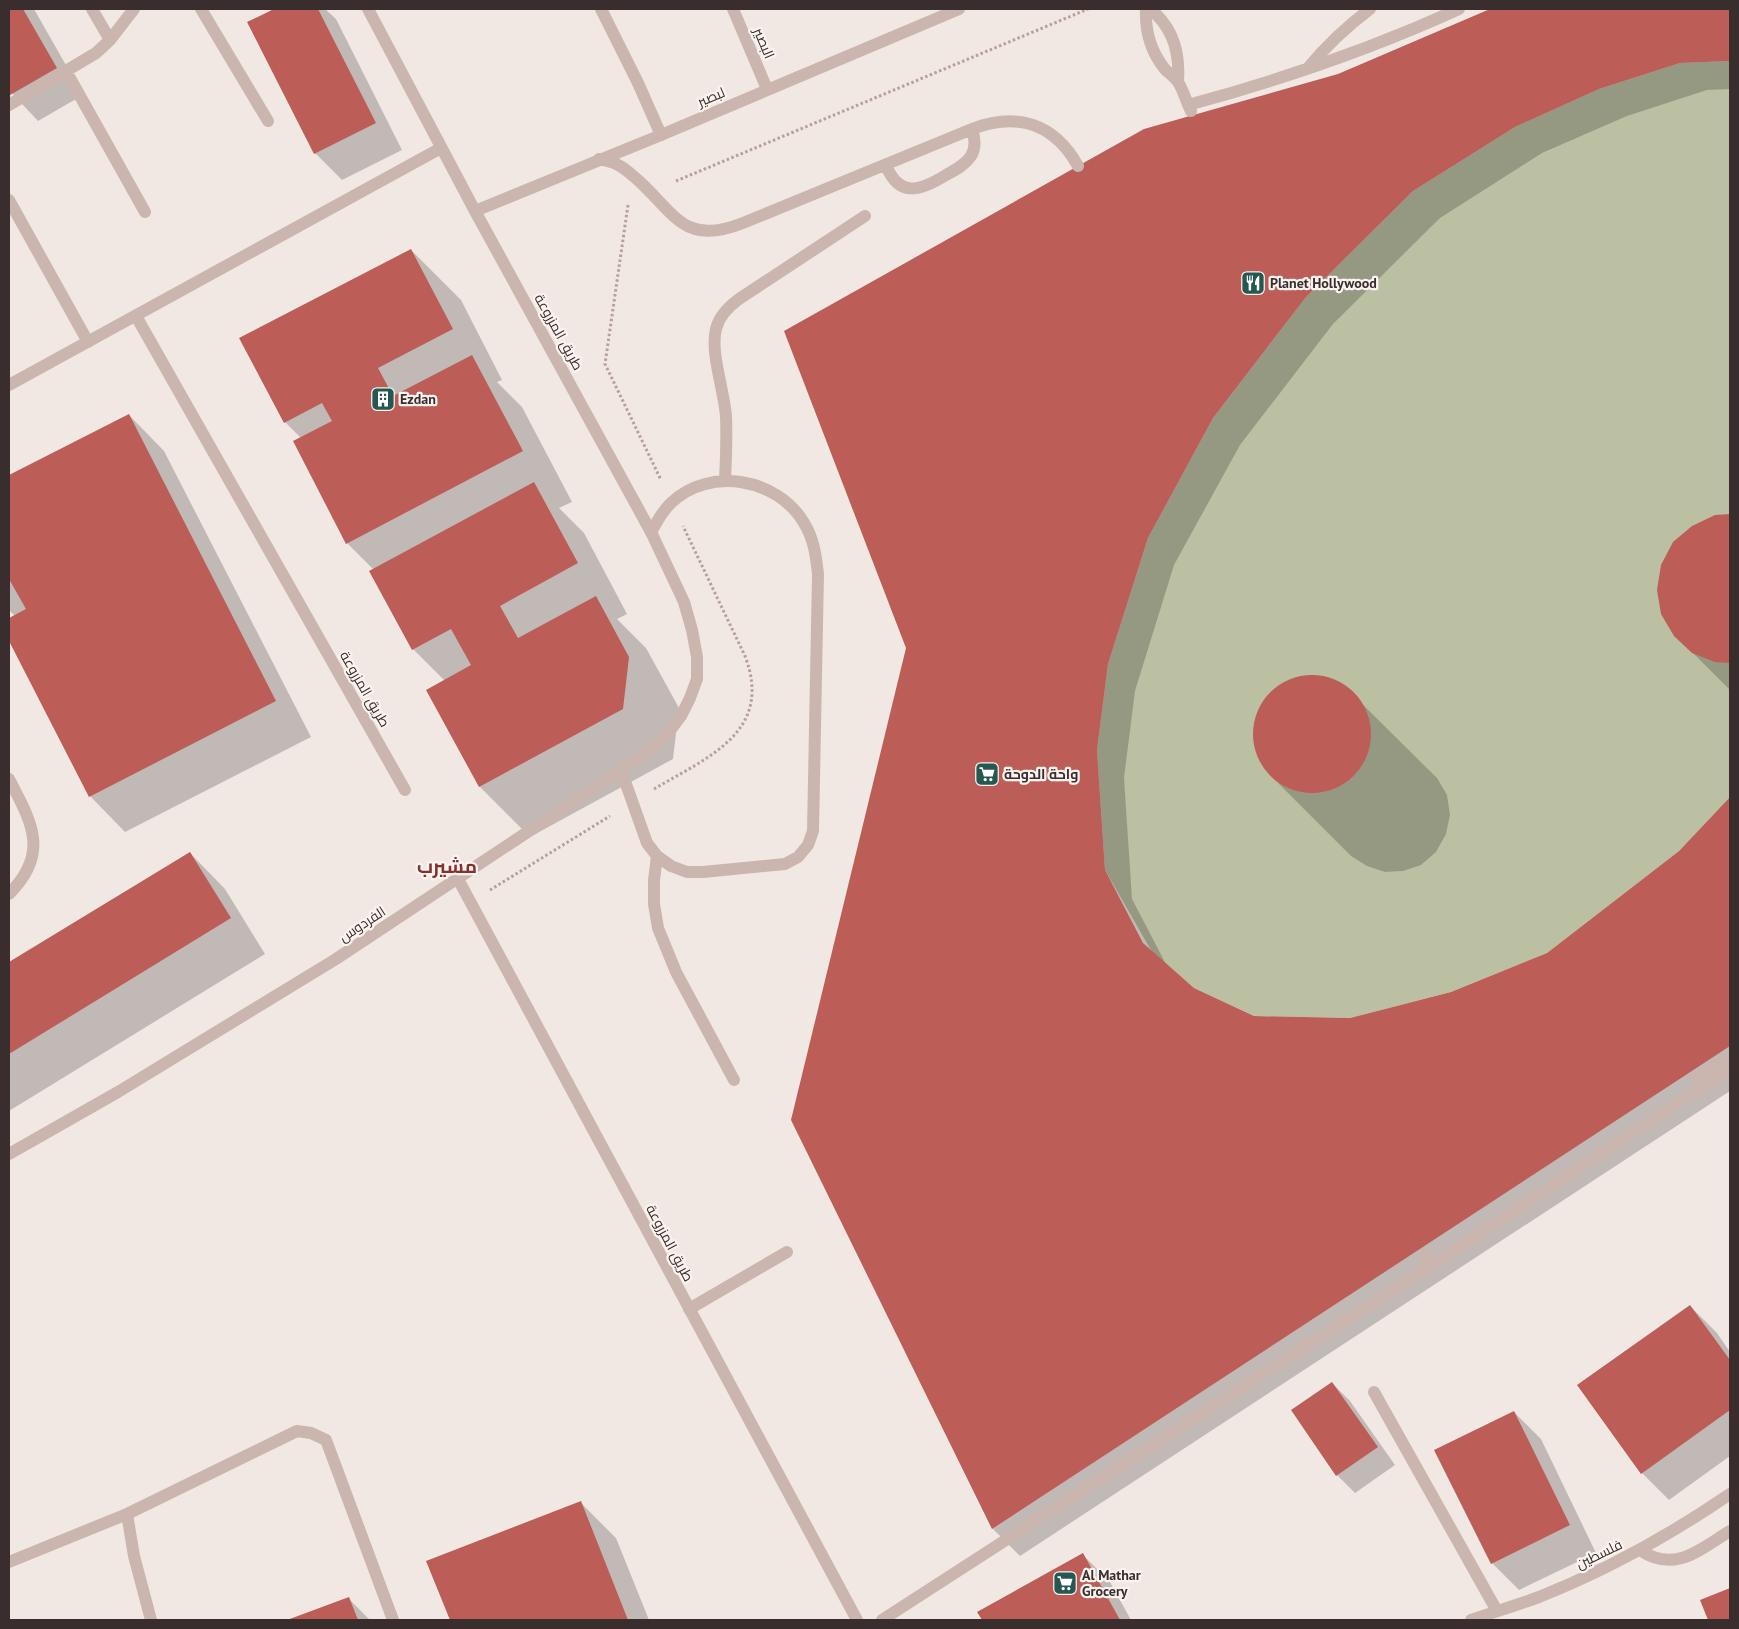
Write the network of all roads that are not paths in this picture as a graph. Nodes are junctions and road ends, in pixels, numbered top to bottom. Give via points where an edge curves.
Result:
1 (92, 9) edge
2 (134, 9) edge
3 (201, 9) edge
4 (368, 9) edge
5 (601, 9) edge
6 (734, 9) edge
7 (959, 9) edge
8 (1146, 9) edge
9 (1150, 9) edge
10 (1370, 9) edge
11 (1459, 9) edge
12 (110, 40) junction
13 (1305, 70) junction
14 (66, 71) junction
15 (1178, 81) junction
16 (767, 89) junction
17 (9, 105) edge
18 (268, 121) dead end
19 (972, 129) junction
20 (661, 135) junction
21 (441, 148) junction
22 (599, 159) junction
23 (886, 165) junction
24 (1078, 166) dead end
25 (9, 200) edge
26 (474, 211) junction
27 (145, 212) dead end
28 (865, 216) dead end
29 (136, 316) junction
30 (88, 342) junction
31 (9, 385) edge
32 (725, 481) junction
33 (651, 532) junction
34 (697, 679) joint
35 (621, 770) junction
36 (9, 779) edge
37 (405, 790) dead end
38 (657, 856) junction
39 (458, 879) junction
40 (9, 894) edge
41 (1730, 1058) edge
42 (1730, 1070) edge
43 (1694, 1078) dead end
44 (734, 1080) dead end
45 (9, 1154) edge
46 (787, 1252) dead end
47 (1426, 1254) dead end
48 (1428, 1268) junction
49 (689, 1309) junction
50 (1374, 1392) dead end
51 (1730, 1494) edge
52 (127, 1514) junction
53 (1730, 1531) edge
54 (1640, 1550) junction
55 (9, 1562) edge
56 (1494, 1616) edge
57 (151, 1620) edge
58 (393, 1620) edge
59 (857, 1620) edge
60 (882, 1620) edge
61 (1471, 1620) edge

1 - 12 street
2 - 12 street
3 - 18 street
4 - 21 street, طريق المزروعة
5 - 20 street
6 - 16 street, البصير
7 - 16 street, لبصير
8 - 15 street via 1148,39 1155,56
9 - 15 street via 1173,39
10 - 13 street via 1348,25
11 - 13 street
12 - 14 street via 96,53
13 - 15 street via 1189,108
14 - 17 street
14 - 27 street
16 - 20 street, لبصير
19 - 23 street
19 - 23 street via 975,138 971,156 959,168 926,187 916,189 896,182
19 - 24 street via 1002,121 1033,125 1060,141
20 - 22 street, لبصير
21 - 26 street, طريق المزروعة
21 - 29 street
22 - 23 street via 616,163 634,176 673,217 686,226 715,231 730,229
22 - 26 street, لبصير
25 - 30 street
26 - 33 street, طريق المزروعة
28 - 32 street via 739,299 721,316 716,327 714,351 726,416
29 - 30 street
29 - 37 street, طريق المزروعة
30 - 31 street
32 - 33 street via 706,484 672,502
32 - 38 street via 744,482 778,495 798,515 812,539 818,574 813,831 808,845 798,857 770,867 687,872
33 - 34 street, طريق المزروعة via 684,602 697,657
34 - 35 street, الفردوس via 681,716 669,732
35 - 38 street via 647,843
35 - 39 street, الفردوس
36 - 40 street via 30,820 34,836 28,869
38 - 44 street via 654,904 658,928 676,972
39 - 45 street, الفردوس via 228,1026
39 - 49 street, طريق المزروعة
41 - 43 street
42 - 48 street
46 - 49 street
47 - 48 street
48 - 60 street
49 - 59 street, طريق المزروعة
50 - 56 street
51 - 54 street, فلسطين
52 - 55 street
52 - 57 street
52 - 58 street via 298,1431 311,1433 326,1440
53 - 54 street via 1685,1558 1674,1561 1651,1557
54 - 56 street, فلسطين
56 - 61 street, فلسطين

